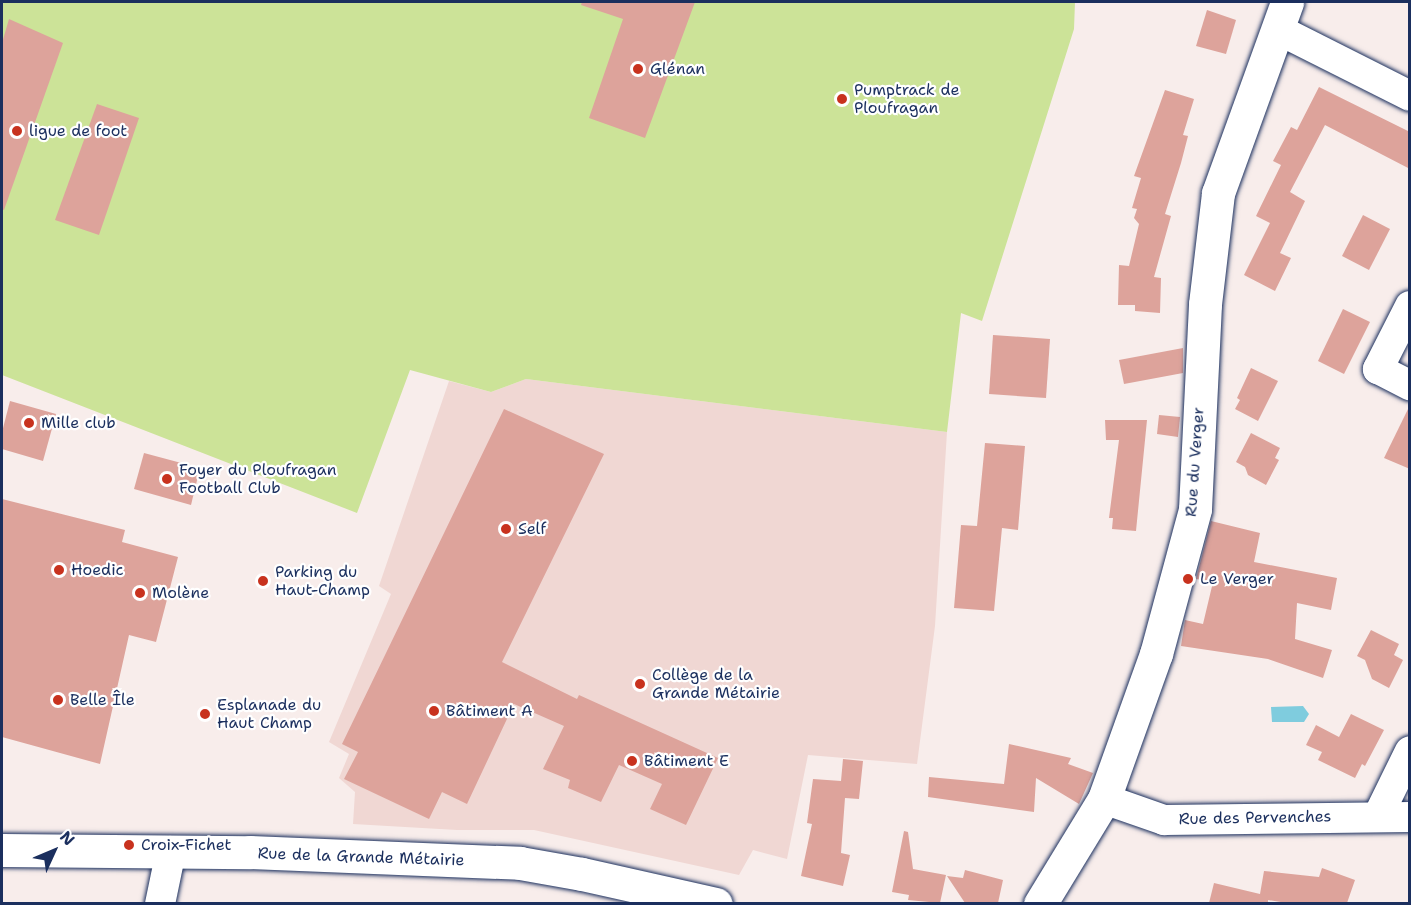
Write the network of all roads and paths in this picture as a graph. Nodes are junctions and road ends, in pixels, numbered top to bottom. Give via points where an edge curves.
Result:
1 (1283, 16) edge
2 (1410, 96) edge
3 (1410, 306) edge
4 (1410, 385) edge
5 (1410, 751) edge
6 (1104, 799) junction
7 (1378, 816) junction
8 (1410, 817) edge
9 (2, 850) edge
10 (171, 851) junction
11 (160, 903) edge
12 (716, 903) edge
13 (1040, 903) edge

1 - 2 street
1 - 6 street, Rue du Verger via 1218,193 1205,304 1195,510 1156,654
3 - 4 street via 1378,369
5 - 7 street
6 - 7 street, Rue des Pervenches via 1164,820
6 - 13 street, Rue du Verger
7 - 8 street, Rue des Pervenches
9 - 10 street, Rue de la Grande Métairie
10 - 11 street
10 - 12 street, Rue de la Grande Métairie via 520,863

